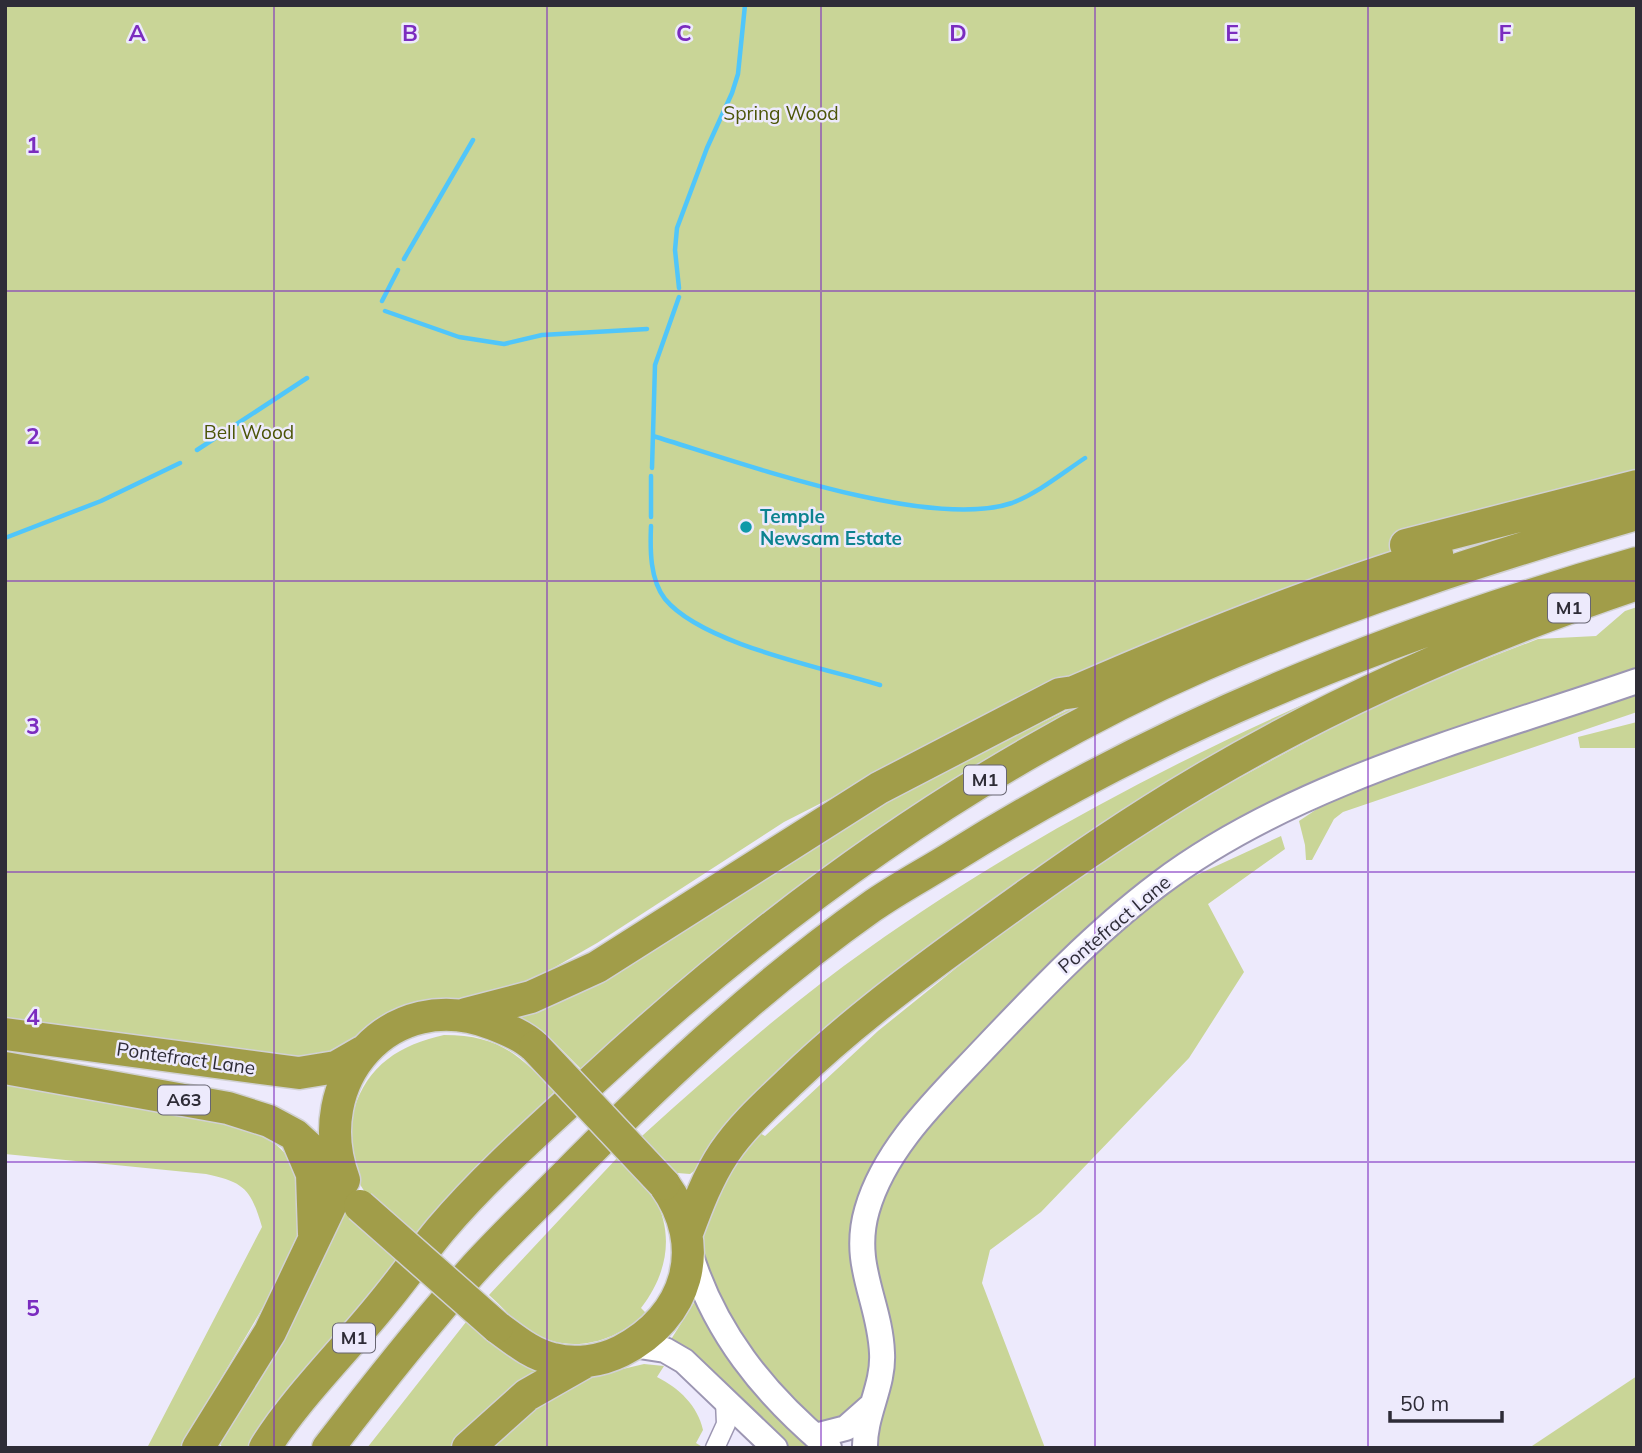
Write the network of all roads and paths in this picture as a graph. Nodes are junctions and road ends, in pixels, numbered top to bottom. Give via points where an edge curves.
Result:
1 (1637, 486) edge
2 (1637, 499) edge
3 (1637, 514) edge
4 (1637, 563) edge
5 (1637, 584) edge
6 (1637, 681) edge
7 (1060, 694) junction
8 (466, 1014) junction
9 (5, 1034) edge
10 (362, 1052) junction
11 (5, 1068) edge
12 (295, 1135) junction
13 (343, 1179) junction
14 (687, 1238) junction
15 (313, 1245) junction
16 (633, 1345) junction
17 (585, 1362) junction
18 (725, 1401) junction
19 (872, 1405) junction
20 (822, 1442) edge
21 (198, 1448) edge
22 (265, 1448) edge
23 (328, 1448) edge
24 (468, 1448) edge
25 (715, 1448) edge
26 (775, 1448) edge
27 (865, 1448) edge

1 - 7 highway, M1 via 1439,536 1291,583 1075,677
2 - 7 highway, M1 via 1346,582
3 - 22 highway, M1 via 1417,582 1201,666 998,772 876,850 739,951 512,1154 443,1227
4 - 23 highway, M1 via 1486,609 1335,664 1240,705 1067,788 873,906 758,994 662,1078 473,1270 391,1365
5 - 14 highway, M1 via 1502,634 1324,714 1151,810 1068,866 914,977 842,1034 765,1105 723,1155
6 - 19 street, Pontefract Lane via 1346,781 1274,814 1160,883 1064,965 954,1081 881,1173 862,1233 865,1281 882,1353
7 - 8 highway, M1 via 879,788 597,967 531,997
8 - 10 highway via 427,1016 401,1025
8 - 14 highway, bridge via 515,1033 535,1047 664,1184 676,1200
9 - 10 highway, Pontefract Lane / A63 via 299,1073 336,1067
10 - 13 highway via 348,1072 335,1113 335,1148
11 - 12 highway, Pontefract Lane / A63 via 228,1108
12 - 13 highway, Pontefract Lane / A63
12 - 15 highway via 312,1174
13 - 15 highway
13 - 17 highway, bridge via 360,1206 497,1327 531,1351 554,1360
14 - 16 highway via 681,1291 671,1311
14 - 20 street via 723,1331 779,1403
15 - 21 highway via 270,1332
16 - 17 highway
16 - 18 street via 665,1350 684,1361
17 - 24 highway via 527,1395
18 - 25 street via 726,1424
18 - 26 street
19 - 20 street
19 - 27 street, Pontefract Lane

